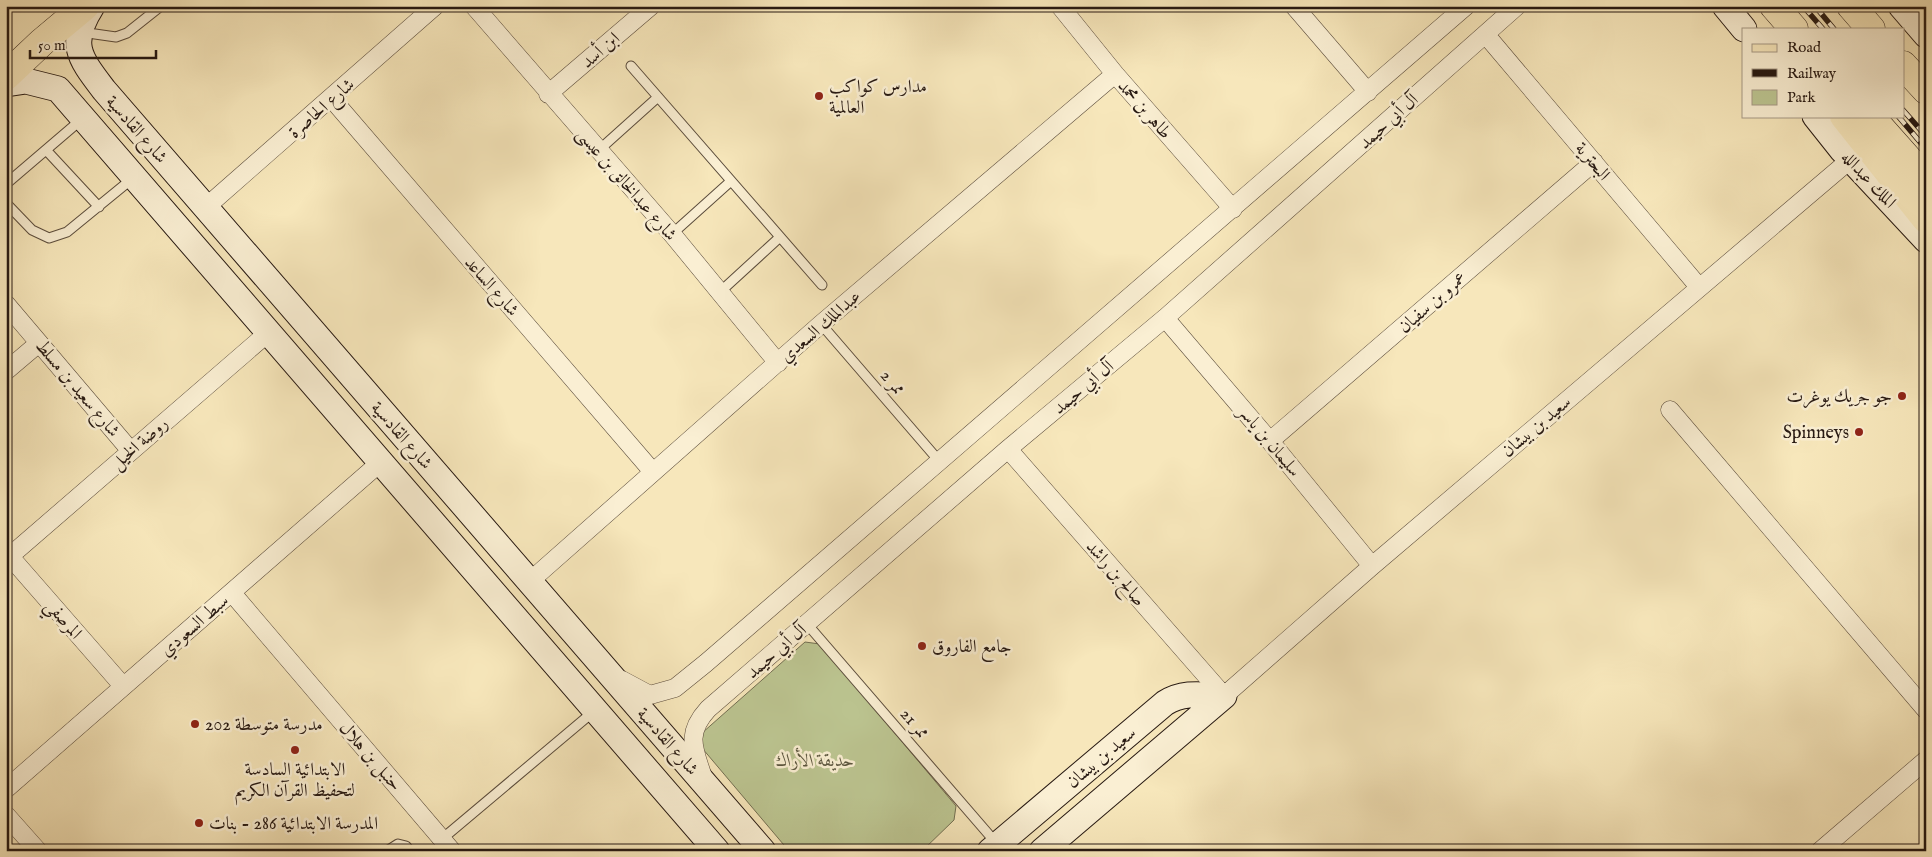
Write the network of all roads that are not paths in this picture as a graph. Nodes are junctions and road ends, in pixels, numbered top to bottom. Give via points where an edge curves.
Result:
1 (67, 6) edge
2 (92, 6) edge
3 (161, 6) edge
4 (435, 6) edge
5 (474, 6) edge
6 (651, 6) edge
7 (1060, 6) edge
8 (1294, 6) edge
9 (1466, 6) edge
10 (1517, 6) edge
11 (1725, 6) edge
12 (1766, 6) edge
13 (1774, 6) edge
14 (1851, 6) edge
15 (1901, 6) edge
16 (82, 19) edge
17 (1743, 28) edge
18 (1778, 28) edge
19 (1793, 28) edge
20 (1870, 28) edge
21 (1486, 35) junction
22 (1926, 35) edge
23 (42, 42) junction
24 (83, 58) junction
25 (631, 66) dead end
26 (1904, 66) edge
27 (1115, 74) junction
28 (6, 76) edge
29 (6, 84) edge
30 (49, 87) junction
31 (1926, 90) edge
32 (1368, 92) junction
33 (548, 94) junction
34 (658, 97) junction
35 (332, 99) junction
36 (84, 118) junction
37 (1817, 118) edge
38 (1846, 118) edge
39 (1872, 118) edge
40 (599, 150) junction
41 (47, 151) junction
42 (1851, 159) junction
43 (1594, 162) junction
44 (135, 176) junction
45 (1926, 180) edge
46 (731, 181) junction
47 (6, 184) edge
48 (6, 203) edge
49 (99, 207) junction
50 (205, 208) junction
51 (1233, 209) junction
52 (1926, 219) edge
53 (672, 234) junction
54 (780, 237) junction
55 (1926, 240) edge
56 (822, 285) dead end
57 (1699, 287) junction
58 (720, 292) junction
59 (6, 304) edge
60 (1166, 318) junction
61 (821, 324) junction
62 (269, 332) junction
63 (40, 343) junction
64 (778, 362) junction
65 (6, 371) edge
66 (1670, 410) dead end
67 (1270, 441) junction
68 (1008, 449) junction
69 (130, 450) junction
70 (382, 461) junction
71 (940, 462) junction
72 (653, 472) junction
73 (8, 554) edge
74 (1372, 566) junction
75 (529, 582) junction
76 (232, 593) junction
77 (808, 624) junction
78 (604, 669) junction
79 (123, 686) junction
80 (1224, 696) junction
81 (1926, 710) edge
82 (594, 711) junction
83 (1926, 760) edge
84 (706, 785) junction
85 (6, 789) edge
86 (6, 815) edge
87 (447, 845) edge
88 (993, 847) edge
89 (38, 851) edge
90 (387, 851) edge
91 (410, 851) edge
92 (717, 851) edge
93 (763, 851) edge
94 (1042, 851) edge
95 (1820, 851) edge

1 - 23 main road
2 - 16 street via 81,23
3 - 16 lane via 127,33 116,37
4 - 35 street, شارع الحاصرة
5 - 33 street, شارع عبدالخالق بن عيسى
6 - 33 street, ابن أسد
7 - 27 street, طاهر بن محمد
8 - 32 street
9 - 32 street, آل أبي حيمد
10 - 21 street, آل أبي حيمد
11 - 17 street
12 - 18 main road
13 - 19 main road
14 - 20 main road
15 - 22 street
16 - 23 main road
16 - 24 street, شارع القادسية via 79,49
21 - 43 street, البحترية
21 - 60 street, آل أبي حيمد
23 - 28 main road
24 - 30 street
24 - 50 street, شارع القادسية via 104,90
25 - 34 lane
26 - 31 main road
27 - 51 street, طاهر بن محمد
27 - 61 street, عبدالملك السعدي
29 - 30 street, شارع القادسية via 26,80
30 - 36 street, شارع القادسية via 58,89
32 - 51 street, آل أبي حيمد
33 - 40 street, شارع عبدالخالق بن عيسى
34 - 40 lane
34 - 46 lane
35 - 50 street, شارع الحاصرة
35 - 72 street, شارع الساعد
36 - 41 lane
36 - 44 street, شارع القادسية
37 - 42 street, الملك عبدالله
38 - 52 main road
39 - 45 main road
40 - 53 street, شارع عبدالخالق بن عيسى
41 - 47 lane
41 - 49 lane
42 - 55 street, الملك عبدالله
42 - 57 street, سعيد بن بيشان
43 - 57 street, البحترية
43 - 67 street, عمرو بن سفيان
44 - 49 lane
44 - 62 street, شارع القادسية
46 - 53 lane
46 - 54 lane
48 - 49 lane via 32,230 49,238 67,232
50 - 75 street, شارع القادسية
51 - 71 street, آل أبي حيمد
53 - 58 street, شارع عبدالخالق بن عيسى
54 - 56 lane
54 - 58 lane
57 - 74 street, سعيد بن بيشان
58 - 64 street, شارع عبدالخالق بن عيسى
59 - 63 street, شارع سعيد بن مسلط
60 - 67 street, سليمان بن ياسر
60 - 68 street, آل أبي حيمد
61 - 64 street, عبدالملك السعدي
61 - 71 lane, ممر 2
62 - 69 street, روضة الخيل
62 - 70 street, شارع القادسية
63 - 65 street
63 - 69 street, شارع سعيد بن مسلط
64 - 72 street, عبدالملك السعدي
66 - 81 street
67 - 74 street, سليمان بن ياسر
68 - 77 street, آل أبي حيمد
68 - 80 street, صالح بن راشد
69 - 73 street, روضة الخيل
70 - 76 street, سبط السعودي
70 - 82 street, شارع القادسية
71 - 78 street, آل أبي حيمد via 675,688 650,695
72 - 75 street, عبدالملك السعدي
73 - 79 street, المرصفي
74 - 80 street, سعيد بن بيشان
75 - 78 street, شارع القادسية
76 - 79 street, سبط السعودي
76 - 87 street, حنبل بن هلال
77 - 84 street, آل أبي حيمد via 701,717 692,742
77 - 88 lane, ممر 21
78 - 84 street, شارع القادسية
79 - 85 street, سبط السعودي
80 - 88 street, سعيد بن بيشان via 1177,695
80 - 94 street, سعيد بن بيشان
82 - 87 lane
82 - 92 street, شارع القادسية
83 - 95 street
84 - 93 street, شارع القادسية
86 - 89 street
90 - 91 lane via 398,844

